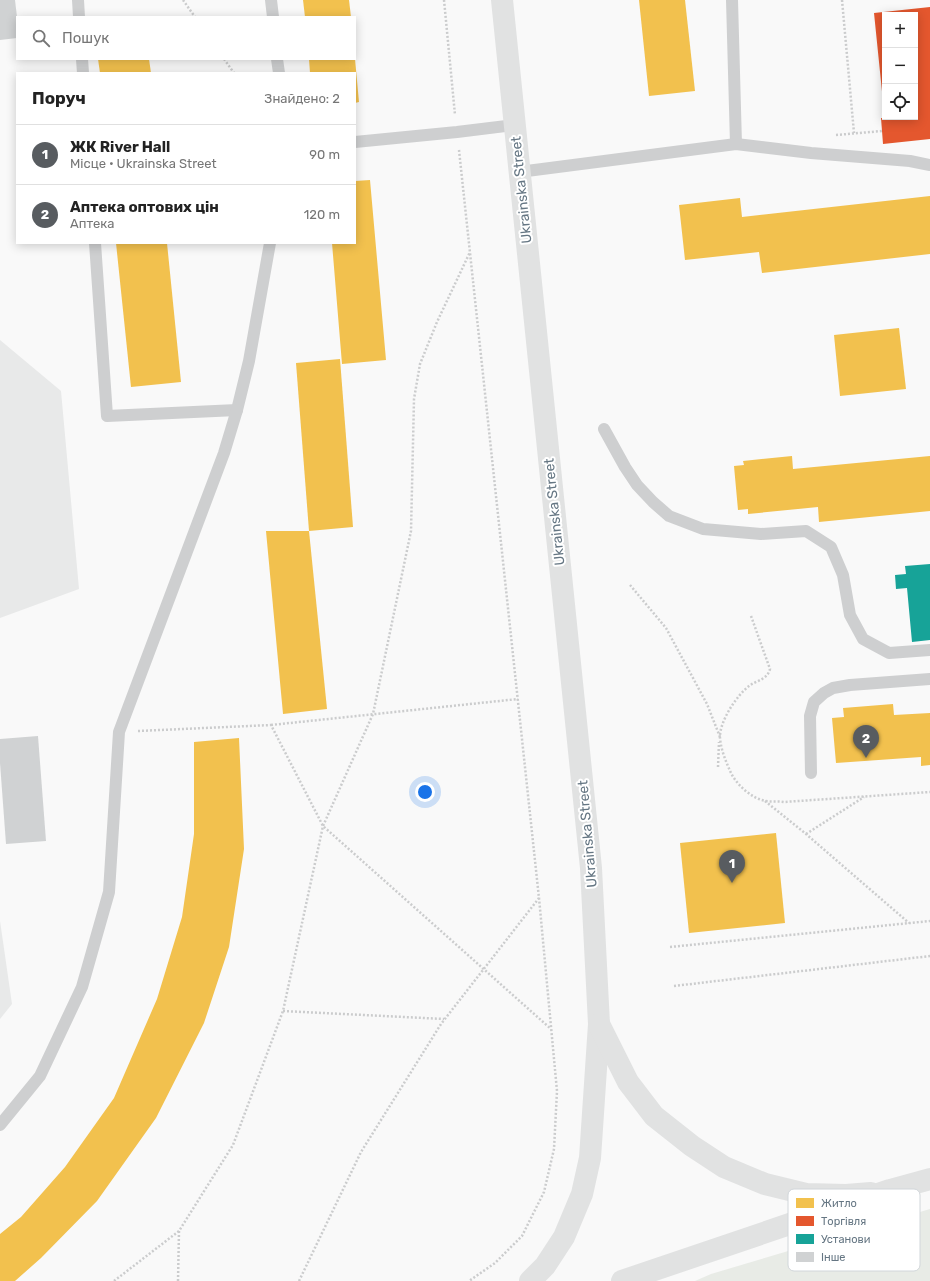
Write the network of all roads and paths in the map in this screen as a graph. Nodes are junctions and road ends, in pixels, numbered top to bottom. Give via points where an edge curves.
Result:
1 (78, 0) edge
2 (183, 0) edge
3 (271, 0) edge
4 (444, 0) edge
5 (502, 0) edge
6 (732, 0) edge
7 (842, 0) edge
8 (79, 16) edge
9 (194, 16) edge
10 (273, 16) edge
11 (82, 60) edge
12 (225, 60) edge
13 (277, 60) edge
14 (83, 72) edge
15 (233, 72) edge
16 (278, 72) edge
17 (514, 124) junction
18 (457, 132) junction
19 (854, 133) dead end
20 (356, 142) edge
21 (736, 144) junction
22 (930, 165) edge
23 (519, 172) junction
24 (95, 244) edge
25 (270, 244) edge
26 (470, 252) junction
27 (237, 410) junction
28 (604, 429) dead end
29 (630, 585) dead end
30 (751, 616) dead end
31 (930, 650) edge
32 (930, 679) edge
33 (518, 699) junction
34 (373, 714) junction
35 (270, 725) junction
36 (119, 732) junction
37 (720, 737) junction
38 (718, 767) dead end
39 (811, 773) dead end
40 (930, 792) edge
41 (865, 796) junction
42 (764, 801) junction
43 (323, 826) junction
44 (806, 834) junction
45 (539, 898) junction
46 (930, 921) edge
47 (910, 923) junction
48 (670, 947) dead end
49 (930, 956) edge
50 (484, 969) junction
51 (674, 986) dead end
52 (284, 1011) junction
53 (444, 1019) junction
54 (599, 1024) junction
55 (551, 1029) junction
56 (0, 1125) edge
57 (930, 1179) edge
58 (894, 1189) edge
59 (788, 1190) edge
60 (788, 1225) edge
61 (179, 1231) junction
62 (114, 1281) edge
63 (178, 1281) edge
64 (299, 1281) edge
65 (469, 1281) edge
66 (530, 1281) edge
67 (622, 1281) edge

1 - 8 lane
2 - 9 path
3 - 10 lane
4 - 18 path
5 - 17 main road, Ukrainska Street
6 - 21 lane
7 - 19 path
11 - 14 lane
12 - 15 path
13 - 16 lane
17 - 18 lane
17 - 23 main road, Ukrainska Street
18 - 20 lane
18 - 26 path
21 - 22 lane
21 - 23 lane
23 - 54 main road, Ukrainska Street via 592,868
24 - 27 lane via 107,416
25 - 27 lane via 249,360
26 - 33 path
26 - 34 path via 420,364 414,399 411,531
27 - 36 lane via 224,452
28 - 31 lane via 637,485 669,516 703,529 761,534 806,531 831,547 843,575 850,615 863,639 888,653
29 - 37 path via 666,628 706,704
30 - 37 path via 770,669 768,675 749,686 737,698 725,716
32 - 39 lane via 850,685 824,692 814,702 810,716
33 - 34 path
33 - 45 path
34 - 35 path
34 - 43 path
35 - 36 path
35 - 43 path
36 - 56 lane via 109,892 82,987 40,1076
37 - 38 path
37 - 42 path via 724,758 733,777 748,793
40 - 41 path
41 - 42 path
41 - 44 path
42 - 44 path
43 - 50 path
43 - 52 path
44 - 47 path
45 - 50 path
45 - 55 path
46 - 47 path
47 - 48 path
49 - 51 path
50 - 53 path
50 - 55 path
52 - 53 path
52 - 61 path via 233,1145
53 - 64 path via 360,1152
54 - 59 main road, Ukrainska Street via 628,1082 654,1116 724,1167 765,1184
54 - 66 main road, Ukrainska Street via 590,1158 582,1194 564,1237 545,1266
55 - 65 path via 557,1091 554,1149 544,1192 522,1236 495,1263
57 - 58 main road
60 - 67 main road
61 - 62 path
61 - 63 path

